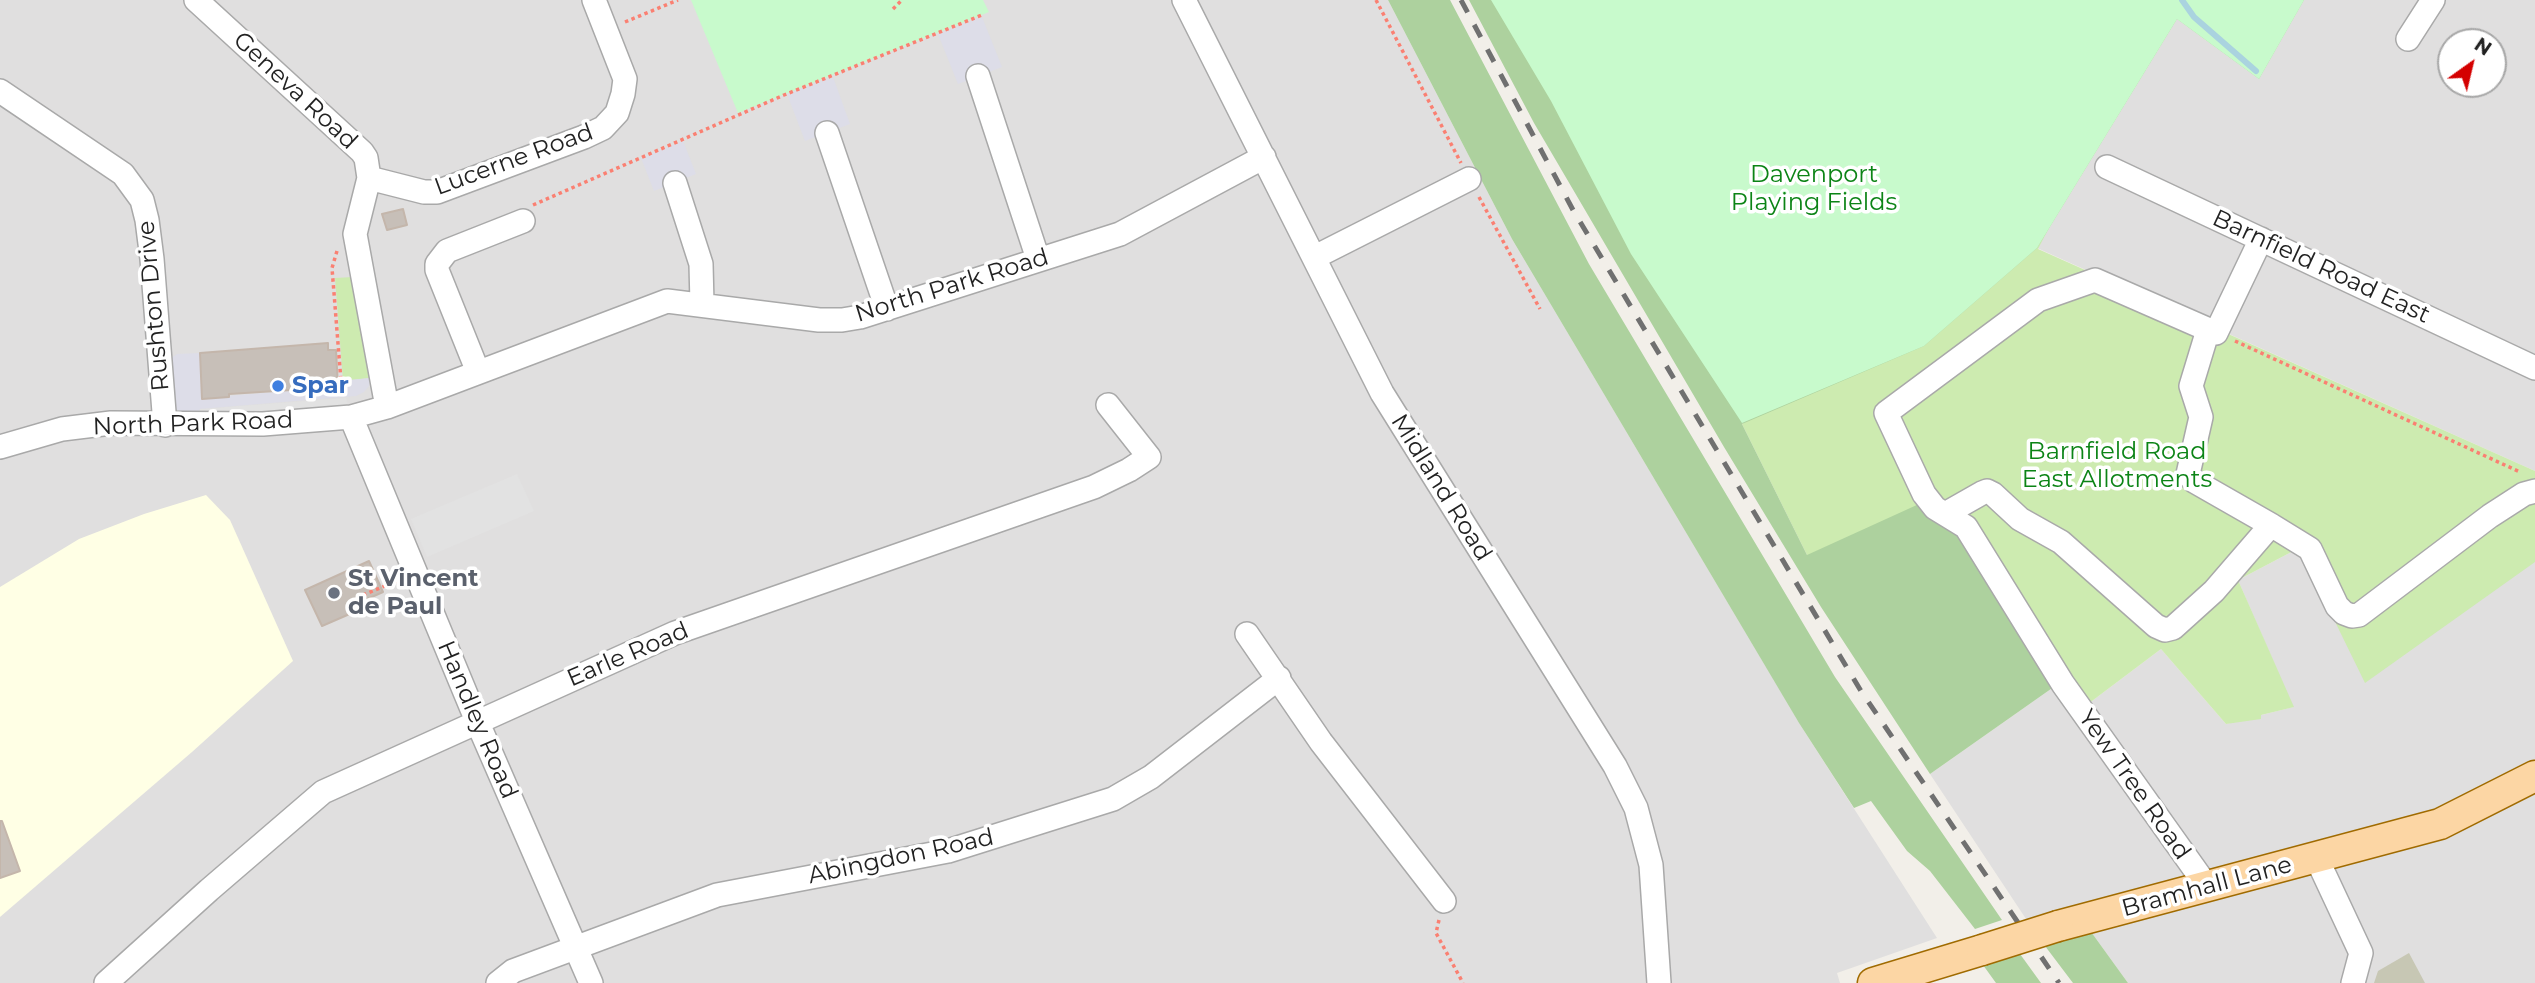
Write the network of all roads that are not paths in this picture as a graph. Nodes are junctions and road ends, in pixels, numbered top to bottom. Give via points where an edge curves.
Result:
1 (196, 0) edge
2 (594, 0) edge
3 (1184, 0) edge
4 (2433, 0) edge
5 (2408, 39) dead end
6 (978, 76) dead end
7 (0, 91) edge
8 (827, 133) dead end
9 (1264, 157) junction
10 (2107, 167) dead end
11 (369, 178) junction
12 (1469, 179) road end
13 (675, 183) dead end
14 (523, 221) road end
15 (2262, 239) junction
16 (1315, 257) junction
17 (1038, 260) junction
18 (702, 304) junction
19 (887, 309) junction
20 (2212, 331) junction
21 (2535, 368) edge
22 (478, 372) junction
23 (1108, 405) dead end
24 (387, 407) junction
25 (351, 416) junction
26 (165, 425) junction
27 (0, 447) edge
28 (2529, 482) edge
29 (1945, 514) junction
30 (2271, 525) junction
31 (1247, 634) dead end
32 (1279, 678) junction
33 (477, 721) junction
34 (2535, 776) edge
35 (2317, 859) junction
36 (2206, 885) junction
37 (1444, 901) road end
38 (575, 947) junction
39 (2361, 953) junction
40 (2378, 971) dead end
41 (106, 983) edge
42 (498, 983) edge
43 (591, 983) edge
44 (1659, 983) edge
45 (1873, 983) edge
46 (2353, 983) edge

1 - 11 street, Geneva Road via 362,152
2 - 11 street, Lucerne Road via 624,74 617,113 609,123 597,132 437,192
3 - 9 street, Midland Road
4 - 5 street
6 - 17 street
7 - 26 street, Rushton Drive via 123,174 142,200 152,259
8 - 19 street
9 - 16 street, Midland Road
9 - 17 street, North Park Road via 1120,234
10 - 15 street, Barnfield Road East
11 - 24 street, Geneva Road via 356,227
12 - 16 street
13 - 18 street via 701,264
14 - 22 street via 447,251 437,264
15 - 20 street
15 - 21 street, Barnfield Road East
16 - 44 street, Midland Road via 1382,393 1615,766 1636,808 1651,865
17 - 19 street, North Park Road
18 - 19 street, North Park Road via 819,320 842,320
18 - 22 street, North Park Road via 667,301
20 - 29 street, Yew Tree Road via 2095,280 2038,300 1886,413 1924,494
20 - 30 street via 2192,386 2201,417 2188,474
22 - 24 street, North Park Road
23 - 33 street, Earle Road via 1149,457 1129,470 1094,487 675,633
24 - 25 street, North Park Road
25 - 26 street, North Park Road via 262,424
25 - 33 street, Handley Road via 411,538 416,573
26 - 27 street, North Park Road via 111,423 62,429
28 - 30 street via 2524,494 2359,615 2344,613 2337,606 2310,549
29 - 30 street via 1982,493 1993,494 2020,519 2061,542 2156,626 2168,630 2214,591
29 - 36 street, Yew Tree Road via 1966,527 2063,684
31 - 32 street
32 - 37 street via 1321,742
32 - 38 street, Abingdon Road via 1151,777 1113,799 948,851 717,895
33 - 38 street, Handley Road
33 - 41 street, Earle Road via 323,792
34 - 35 main road, Bramhall Lane via 2440,824
35 - 36 main road, Bramhall Lane
35 - 39 street
36 - 45 main road, Bramhall Lane, bridge
38 - 42 street, Abingdon Road via 513,971
38 - 43 street, Handley Road
39 - 40 street
39 - 46 street

